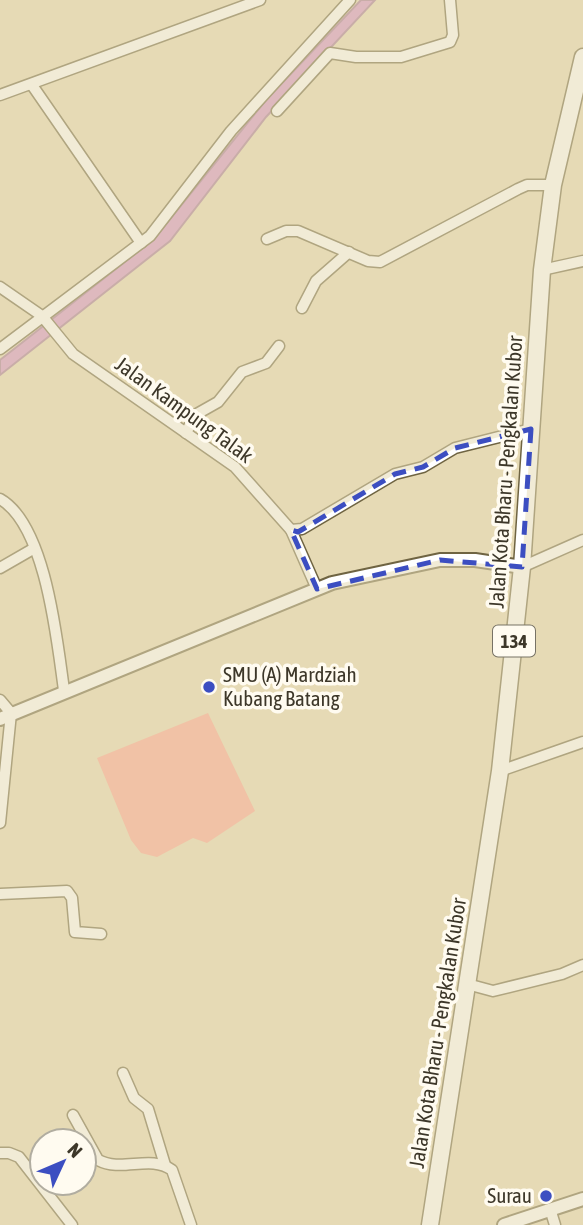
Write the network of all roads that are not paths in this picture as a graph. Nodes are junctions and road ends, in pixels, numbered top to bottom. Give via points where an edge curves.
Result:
1 (260, 0) edge
2 (350, 0) edge
3 (450, 0) edge
4 (583, 57) edge
5 (32, 85) junction
6 (0, 95) edge
7 (277, 111) dead end
8 (553, 185) junction
9 (267, 239) dead end
10 (141, 243) junction
11 (349, 252) junction
12 (583, 261) edge
13 (542, 270) junction
14 (0, 287) edge
15 (302, 308) dead end
16 (44, 319) junction
17 (279, 346) dead end
18 (0, 349) edge
19 (531, 429) junction
20 (186, 433) junction
21 (0, 499) edge
22 (291, 530) junction
23 (583, 540) edge
24 (33, 549) junction
25 (522, 567) junction
26 (0, 568) edge
27 (317, 589) junction
28 (64, 690) junction
29 (0, 700) edge
30 (6, 716) edge
31 (583, 742) edge
32 (499, 771) junction
33 (0, 823) edge
34 (0, 894) edge
35 (101, 934) dead end
36 (583, 965) edge
37 (467, 984) junction
38 (123, 1073) dead end
39 (73, 1115) dead end
40 (0, 1153) edge
41 (165, 1165) junction
42 (583, 1199) edge
43 (551, 1212) junction
44 (72, 1225) edge
45 (191, 1225) edge
46 (430, 1225) edge
47 (504, 1225) edge
48 (555, 1225) edge

1 - 5 street
2 - 10 street via 231,131
3 - 7 street via 450,42 401,57 330,53
4 - 8 main road, Jalan Kota Bharu - Pengkalan Kubor / 134
5 - 6 street
5 - 10 street
8 - 11 street via 518,189 385,261 372,262
8 - 13 main road, Jalan Kota Bharu - Pengkalan Kubor / 134
9 - 11 street via 294,230
10 - 16 street
11 - 15 street via 316,281
12 - 13 street
13 - 19 main road, Jalan Kota Bharu - Pengkalan Kubor / 134
14 - 16 street, Jalan Kampung Talak
16 - 18 street
16 - 20 street, Jalan Kampung Talak via 73,354
17 - 20 street via 266,363 242,372 218,402 195,415
19 - 22 street via 455,448 424,467 384,480 302,529
19 - 25 main road, Jalan Kota Bharu - Pengkalan Kubor / 134
20 - 22 street, Jalan Kampung Talak via 235,467
21 - 24 street via 16,512
22 - 27 street, Jalan Kampung Talak
23 - 25 street
24 - 26 street
24 - 28 street via 48,584
25 - 27 street via 475,559 440,560
25 - 32 main road, Jalan Kota Bharu - Pengkalan Kubor / 134
27 - 28 street
28 - 30 street
29 - 30 street
30 - 33 street
31 - 32 street
32 - 37 main road, Jalan Kota Bharu - Pengkalan Kubor / 134
34 - 35 street via 67,891 72,898 75,932
36 - 37 street via 493,990
37 - 46 main road, Jalan Kota Bharu - Pengkalan Kubor / 134
38 - 41 street via 134,1098 148,1109
39 - 41 street via 92,1153 106,1164
40 - 44 street via 19,1157
41 - 45 street via 176,1178
42 - 43 street
43 - 47 street
43 - 48 street

